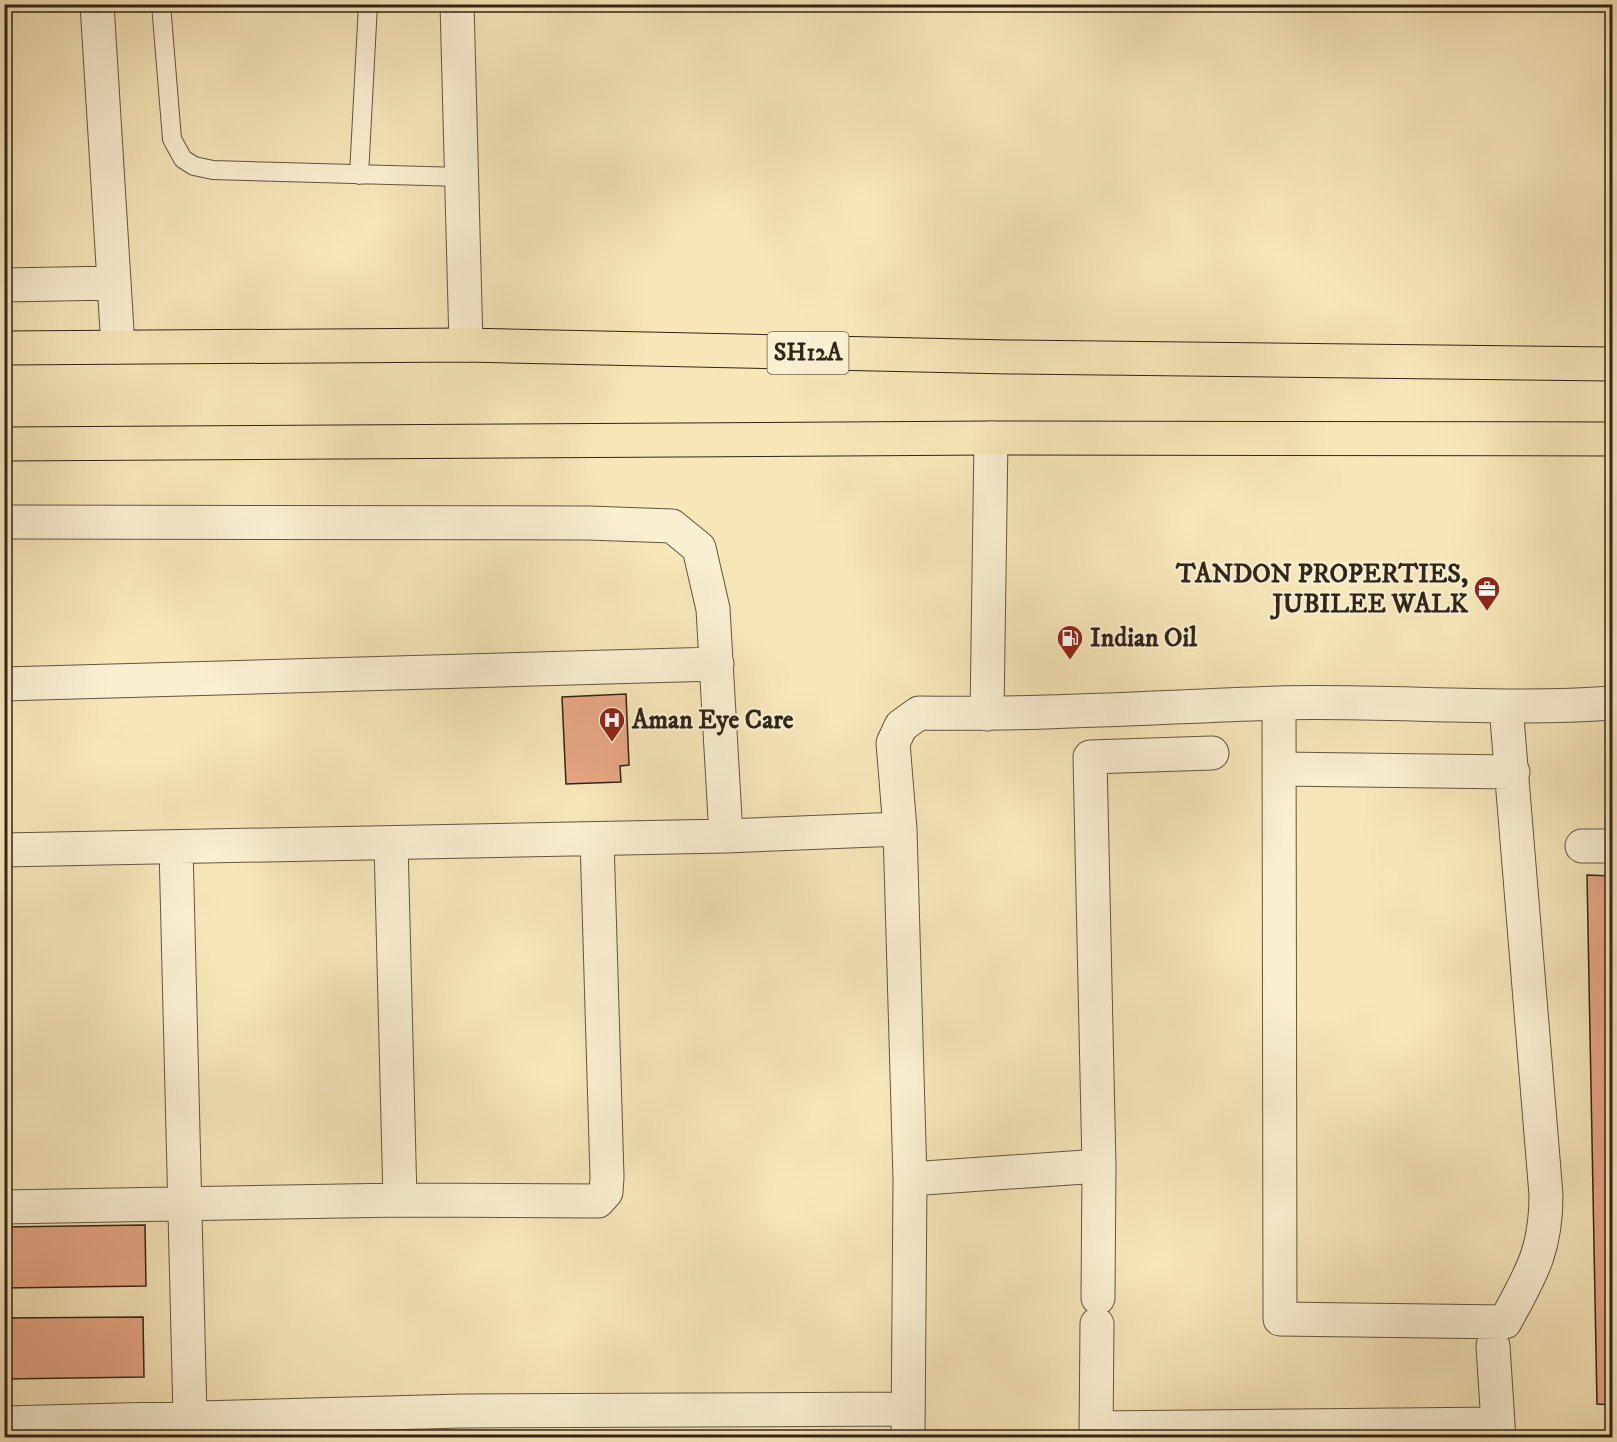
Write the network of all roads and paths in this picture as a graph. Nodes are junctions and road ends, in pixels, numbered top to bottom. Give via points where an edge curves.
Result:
1 (97, 4) edge
2 (161, 4) edge
3 (368, 4) edge
4 (458, 4) edge
5 (359, 175) junction
6 (462, 177) junction
7 (114, 283) junction
8 (4, 285) edge
9 (466, 345) junction
10 (118, 347) junction
11 (4, 348) edge
12 (1612, 364) edge
13 (991, 438) junction
14 (1612, 439) edge
15 (4, 444) edge
16 (4, 522) edge
17 (717, 664) junction
18 (4, 684) edge
19 (1279, 703) junction
20 (1612, 703) edge
21 (1506, 706) junction
22 (987, 714) junction
23 (1212, 753) dead end
24 (1279, 757) junction
25 (1513, 762) junction
26 (900, 829) junction
27 (726, 836) junction
28 (597, 839) junction
29 (391, 843) junction
30 (176, 847) junction
31 (4, 850) edge
32 (1099, 1166) junction
33 (910, 1179) junction
34 (400, 1200) junction
35 (185, 1204) junction
36 (4, 1207) edge
37 (1493, 1346) dead end
38 (190, 1416) junction
39 (4, 1423) edge
40 (908, 1423) edge
41 (462, 1424) edge
42 (1498, 1431) edge
43 (1096, 1433) edge

1 - 7 street
2 - 5 lane via 172,138 183,159 213,170
3 - 5 lane
4 - 6 street
5 - 6 lane
6 - 9 street
7 - 8 street
7 - 10 street
9 - 10 main road, SH12A
9 - 12 main road, SH12A
10 - 11 main road, SH12A
13 - 14 main road
13 - 15 main road
13 - 22 street
16 - 17 street via 672,526 699,548 713,609
17 - 18 street
17 - 27 street
19 - 21 street
19 - 22 street
19 - 24 street
20 - 21 street
21 - 25 street
22 - 26 street via 919,713 901,726 893,743
23 - 32 street via 1090,757
24 - 25 street
24 - 25 street via 1280,1319 1505,1322 1540,1251 1546,1227 1546,1195
26 - 27 street
26 - 33 street
27 - 28 street
28 - 29 street
28 - 34 street via 606,1192 598,1201
29 - 30 street
29 - 34 street
30 - 31 street
30 - 35 street
32 - 33 street
32 - 43 street
33 - 40 street
34 - 35 street
35 - 36 street
35 - 38 street
37 - 42 street
38 - 39 street
38 - 41 street
40 - 41 street
42 - 43 street

